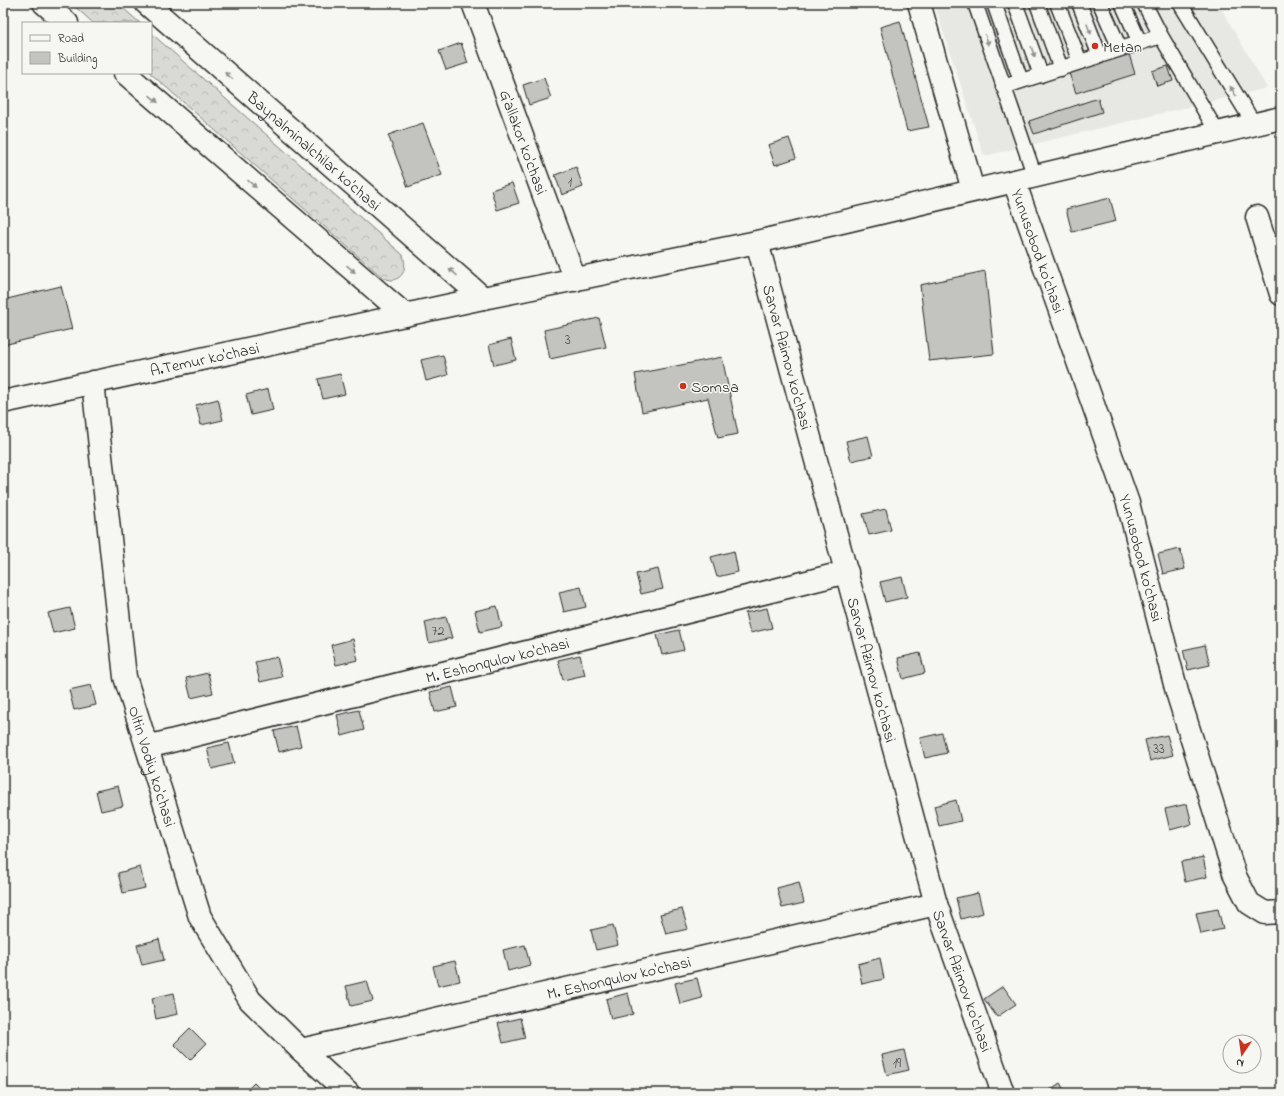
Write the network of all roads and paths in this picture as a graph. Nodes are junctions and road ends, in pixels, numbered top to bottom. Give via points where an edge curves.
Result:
1 (44, 3) edge
2 (473, 3) edge
3 (919, 3) edge
4 (994, 3) edge
5 (1015, 3) edge
6 (1037, 3) edge
7 (1057, 3) edge
8 (1079, 3) edge
9 (1100, 3) edge
10 (1122, 3) edge
11 (1144, 3) edge
12 (1180, 3) edge
13 (978, 4) edge
14 (151, 5) edge
15 (66, 22) edge
16 (1161, 36) junction
17 (1140, 43) junction
18 (1120, 49) junction
19 (1100, 56) junction
20 (1080, 62) junction
21 (1061, 68) junction
22 (126, 74) edge
23 (1040, 75) junction
24 (1021, 81) junction
25 (1003, 87) junction
26 (1268, 121) edge
27 (1217, 132) junction
28 (1035, 177) junction
29 (1014, 181) junction
30 (973, 190) junction
31 (1257, 217) dead end
32 (757, 242) junction
33 (575, 280) junction
34 (1281, 294) edge
35 (483, 298) junction
36 (405, 315) junction
37 (93, 382) junction
38 (3, 402) edge
39 (847, 572) junction
40 (147, 747) junction
41 (936, 904) junction
42 (1281, 912) edge
43 (301, 1050) junction
44 (348, 1093) edge
45 (1003, 1093) edge

1 - 15 street
2 - 33 street, G'allakor ko'chasi
3 - 30 street
4 - 24 lane
5 -> 23 lane
6 - 21 lane
7 - 20 lane
8 -> 19 lane
9 - 18 lane
10 - 17 lane
11 - 16 lane
26 -> 12 lane
13 -> 25 lane
35 -> 14 street, Baynalminalchilar ko’chasi
16 - 17 lane
16 - 27 lane
17 - 18 lane
18 - 19 lane
19 - 20 lane
20 - 21 lane
21 - 23 lane
22 -> 36 street
23 - 24 lane
24 - 25 lane
25 - 28 lane
26 - 27 street, A.Temur ko'chasi
27 - 28 street, A.Temur ko'chasi
28 - 29 street, A.Temur ko'chasi
29 - 30 street, A.Temur ko'chasi
29 - 42 street, Yunusobod ko'chasi via 1128,503 1177,692 1235,876 1249,903 1265,913
30 - 32 street, A.Temur ko'chasi
31 - 34 street
32 - 33 street, A.Temur ko'chasi
32 - 39 street, Sarvar Azimov ko'chasi
33 - 35 street, A.Temur ko'chasi
35 - 36 street, A.Temur ko'chasi
36 - 37 street, A.Temur ko'chasi
37 - 38 street, A.Temur ko'chasi
37 - 40 street, Oltin Vodiy ko'chasi via 125,677
39 - 40 street, M. Eshonqulov ko'chasi
39 - 41 street, Sarvar Azimov ko'chasi
40 - 43 street, Oltin Vodiy ko'chasi via 200,917 250,1000
41 - 43 street, M. Eshonqulov ko'chasi
41 - 45 street, Sarvar Azimov ko'chasi
43 - 44 street, Oltin Vodiy ko'chasi

